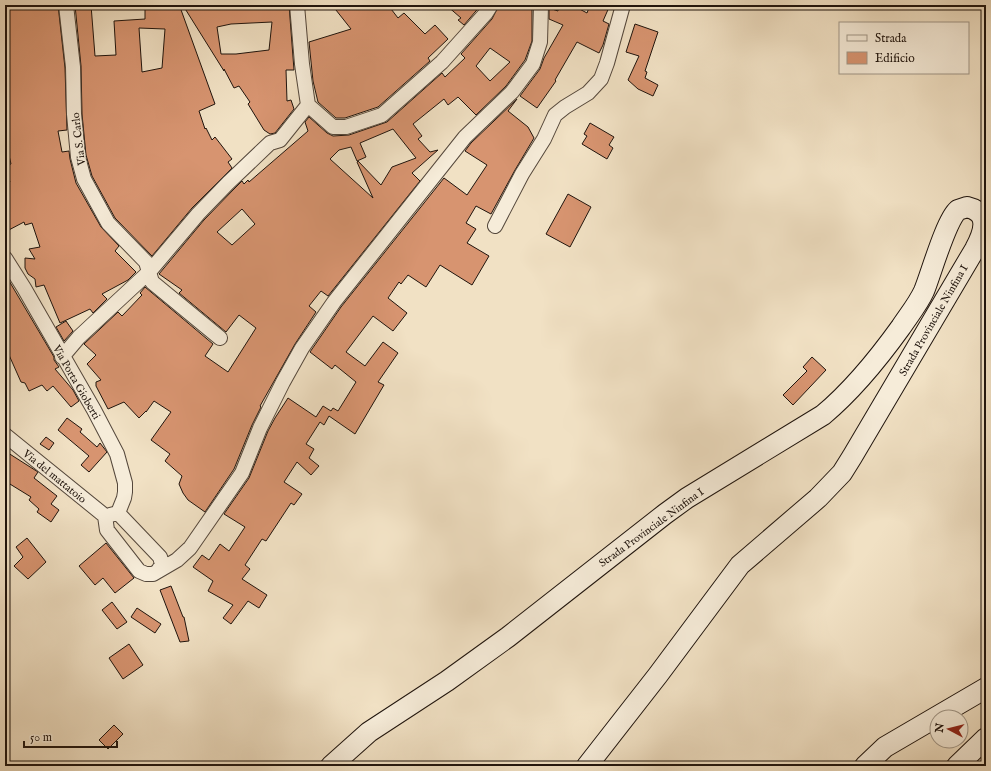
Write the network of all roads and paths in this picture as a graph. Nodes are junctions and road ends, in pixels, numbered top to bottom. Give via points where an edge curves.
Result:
1 (66, 5) edge
2 (297, 5) edge
3 (491, 5) edge
4 (540, 5) edge
5 (623, 5) edge
6 (308, 105) junction
7 (494, 226) dead end
8 (5, 258) edge
9 (149, 272) junction
10 (220, 338) dead end
11 (62, 357) junction
12 (5, 435) edge
13 (112, 515) junction
14 (160, 569) junction
15 (986, 688) edge
16 (986, 738) edge
17 (331, 766) edge
18 (587, 766) edge
19 (865, 766) edge
20 (957, 766) edge

1 - 9 street, Via S. Carlo via 73,67 78,157 84,179 108,223 146,262
2 - 6 street
3 - 6 street via 442,62 382,115 346,127 333,127
4 - 14 street via 540,42 533,64 512,92 465,137 334,302 302,348 283,382 260,428 242,473 190,548 177,560
5 - 7 street via 601,79 588,93 555,115
6 - 9 street via 280,140 270,143 198,214
8 - 11 street, Via Porta Gioberti
9 - 10 street, Via S. Carlo via 152,282
9 - 11 street via 79,337
11 - 13 street, Via Porta Gioberti via 117,454 125,483 124,498
12 - 13 street, Via del mattatoio
13 - 14 street, Via del mattatoio via 160,557
13 - 14 street via 107,530 139,571 153,574
15 - 19 street via 885,747
16 - 20 street
17 - 18 street, Strada Provinciale Ninfina I via 369,732 508,638 687,498 822,415 841,399 875,362 916,306 953,217 959,210 967,207 980,212 984,223 975,249 842,473 818,498 740,565

